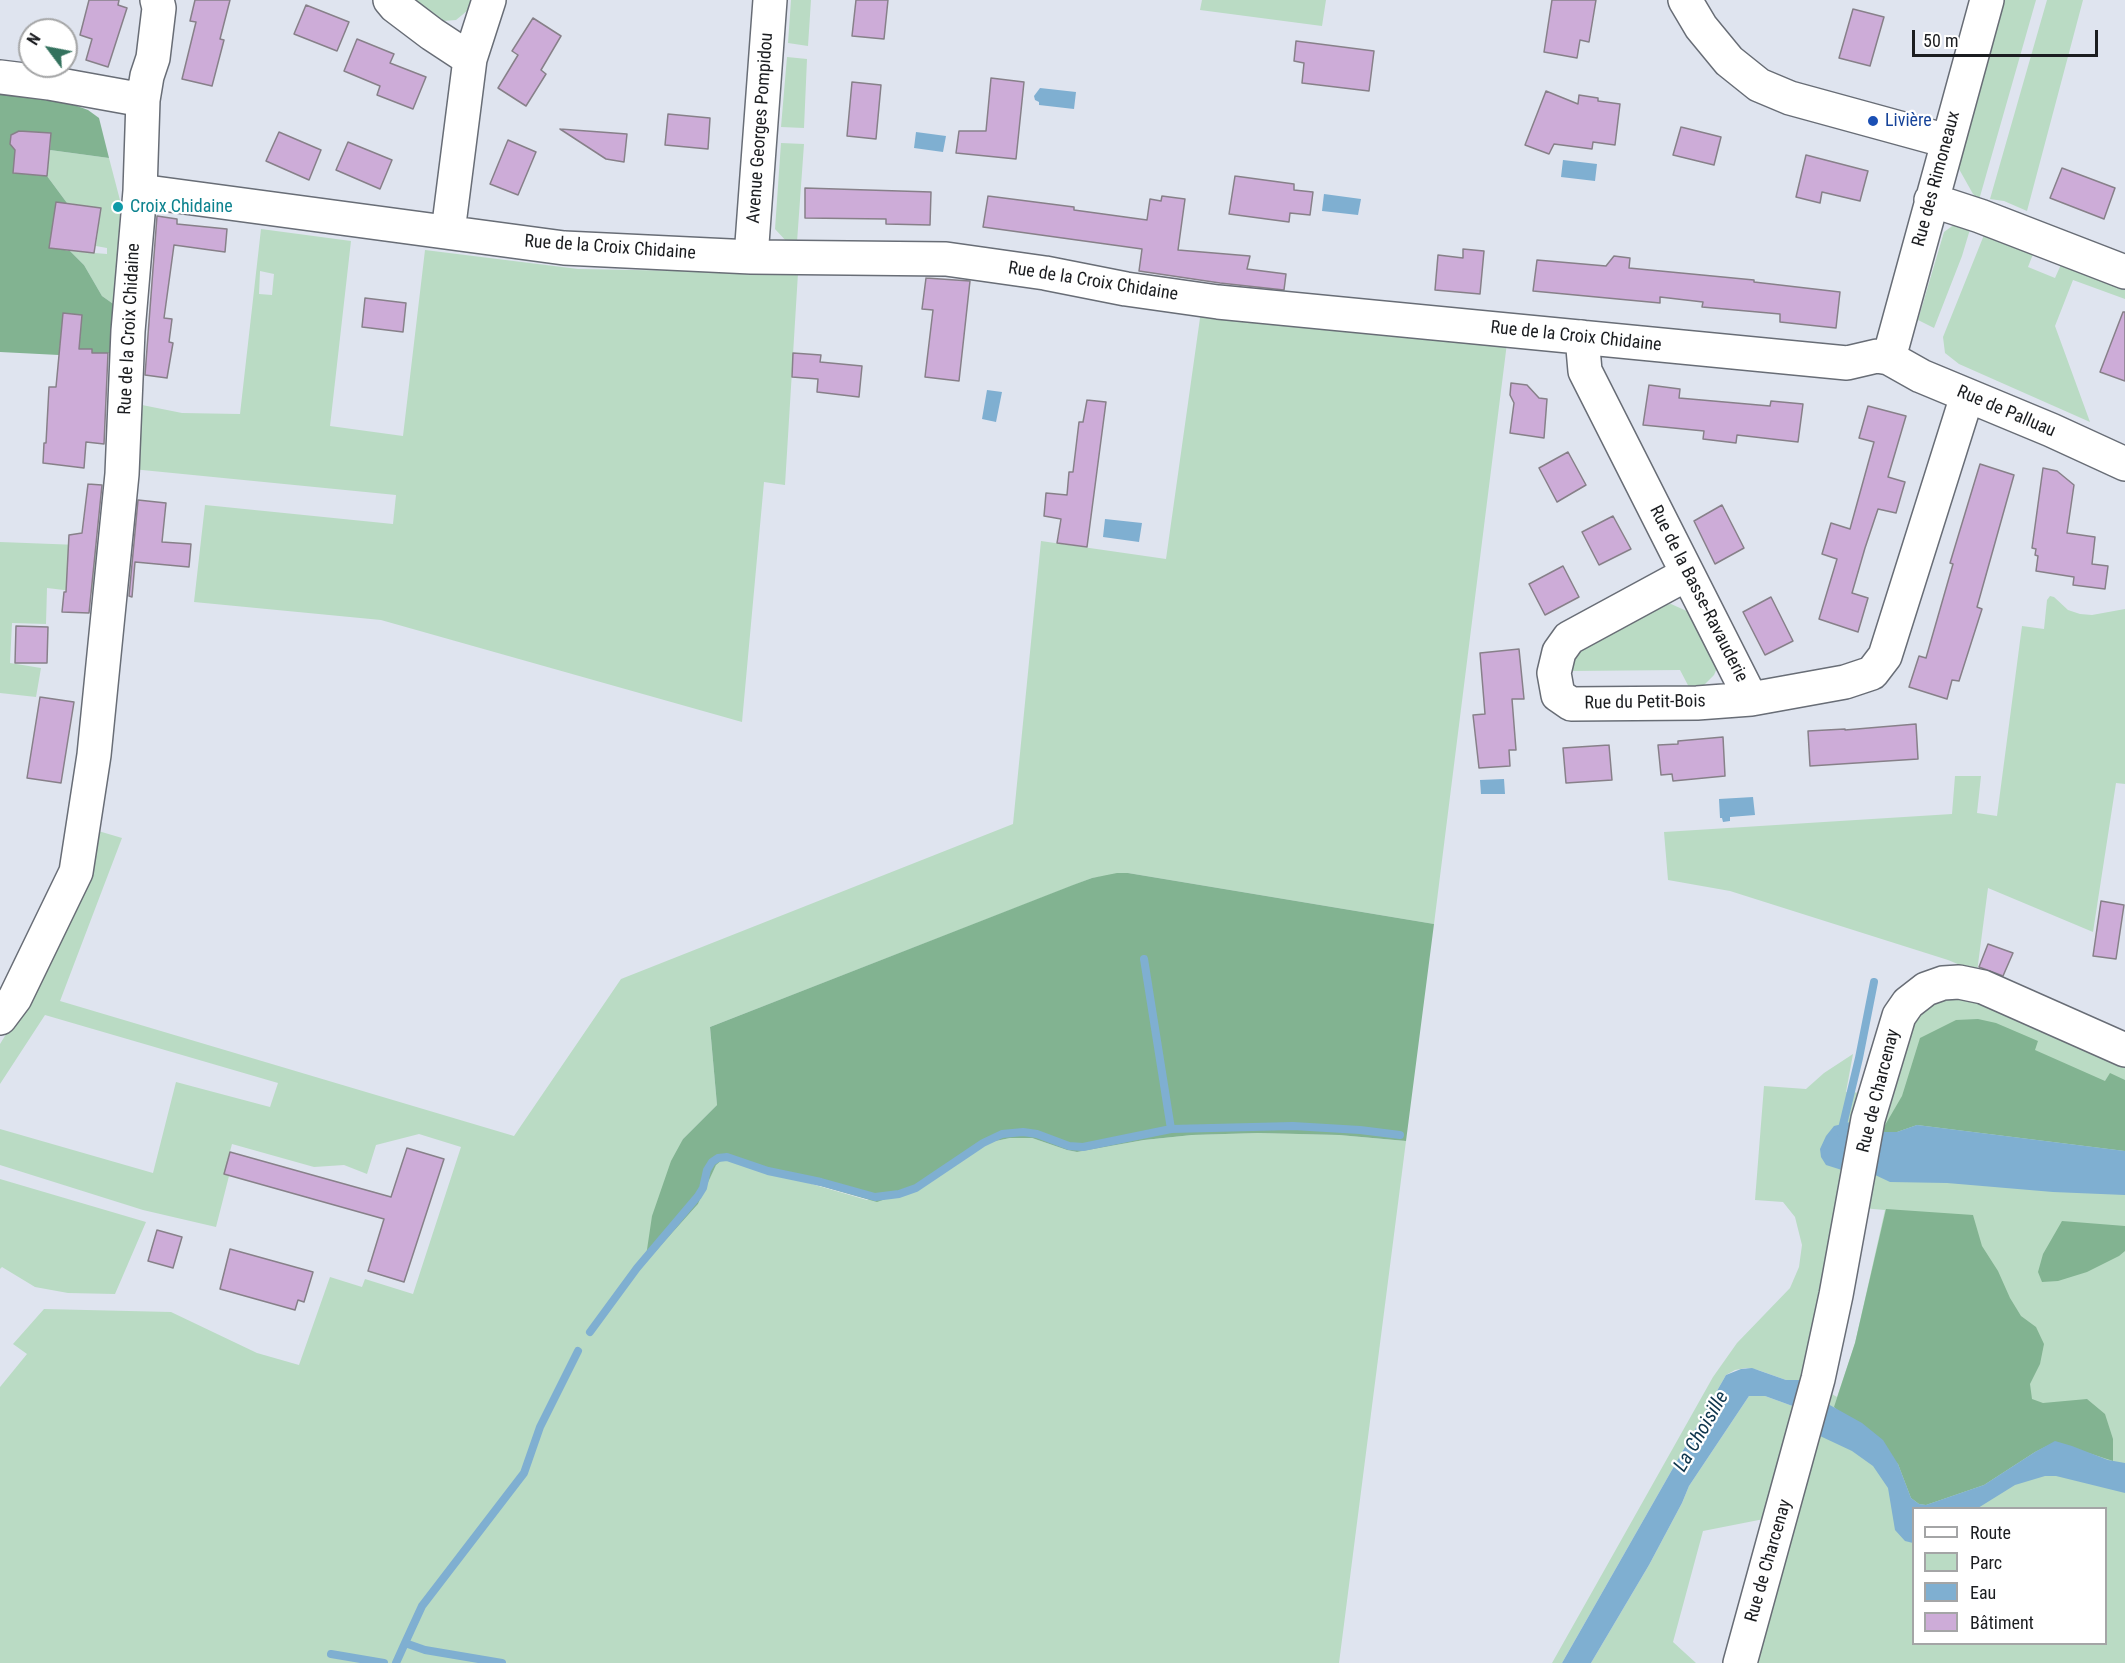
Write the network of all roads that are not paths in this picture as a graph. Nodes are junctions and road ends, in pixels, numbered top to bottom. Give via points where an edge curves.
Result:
1 (157, 0) edge
2 (390, 0) edge
3 (489, 0) edge
4 (770, 0) edge
5 (1685, 0) edge
6 (1987, 0) edge
7 (470, 59) junction
8 (0, 77) edge
9 (144, 100) junction
10 (1947, 141) junction
11 (140, 191) junction
12 (1931, 200) junction
13 (448, 232) junction
14 (751, 256) junction
15 (2125, 273) edge
16 (1582, 338) junction
17 (1889, 358) junction
18 (1966, 396) junction
19 (2125, 464) edge
20 (1687, 574) junction
21 (1751, 699) junction
22 (0, 1018) edge
23 (2125, 1050) edge
24 (1740, 1663) edge

1 - 9 street via 153,58
2 - 7 street
3 - 7 street
4 - 14 street, Avenue Georges Pompidou
5 - 10 street via 1730,62 1759,85 1790,98
6 - 10 street, Rue des Rimoneaux
7 - 13 street
8 - 9 street
9 - 11 street
10 - 12 street, Rue des Rimoneaux
11 - 13 street, Rue de la Croix Chidaine
11 - 22 street, Rue de la Croix Chidaine via 128,331 122,474 94,755 76,872 15,998
12 - 15 street
12 - 17 street, Rue des Rimoneaux
13 - 14 street, Rue de la Croix Chidaine via 564,249
14 - 16 street, Rue de la Croix Chidaine via 946,259 1218,302
16 - 17 street, Rue de la Croix Chidaine via 1847,363 1877,356
16 - 20 street, Rue de la Basse-Ravauderie via 1585,371
17 - 18 street, Rue de Palluau
18 - 19 street, Rue de Palluau
18 - 21 street, Rue de la Basse-Ravauderie via 1885,656 1872,673 1845,682
20 - 21 street, Rue de la Basse-Ravauderie
20 - 21 street, Rue du Petit-Bois via 1569,638 1558,652 1554,673 1558,695 1571,704
23 - 24 street, Rue de Charcenay via 1983,987 1959,982 1926,989 1899,1016 1868,1119 1836,1295 1807,1424

